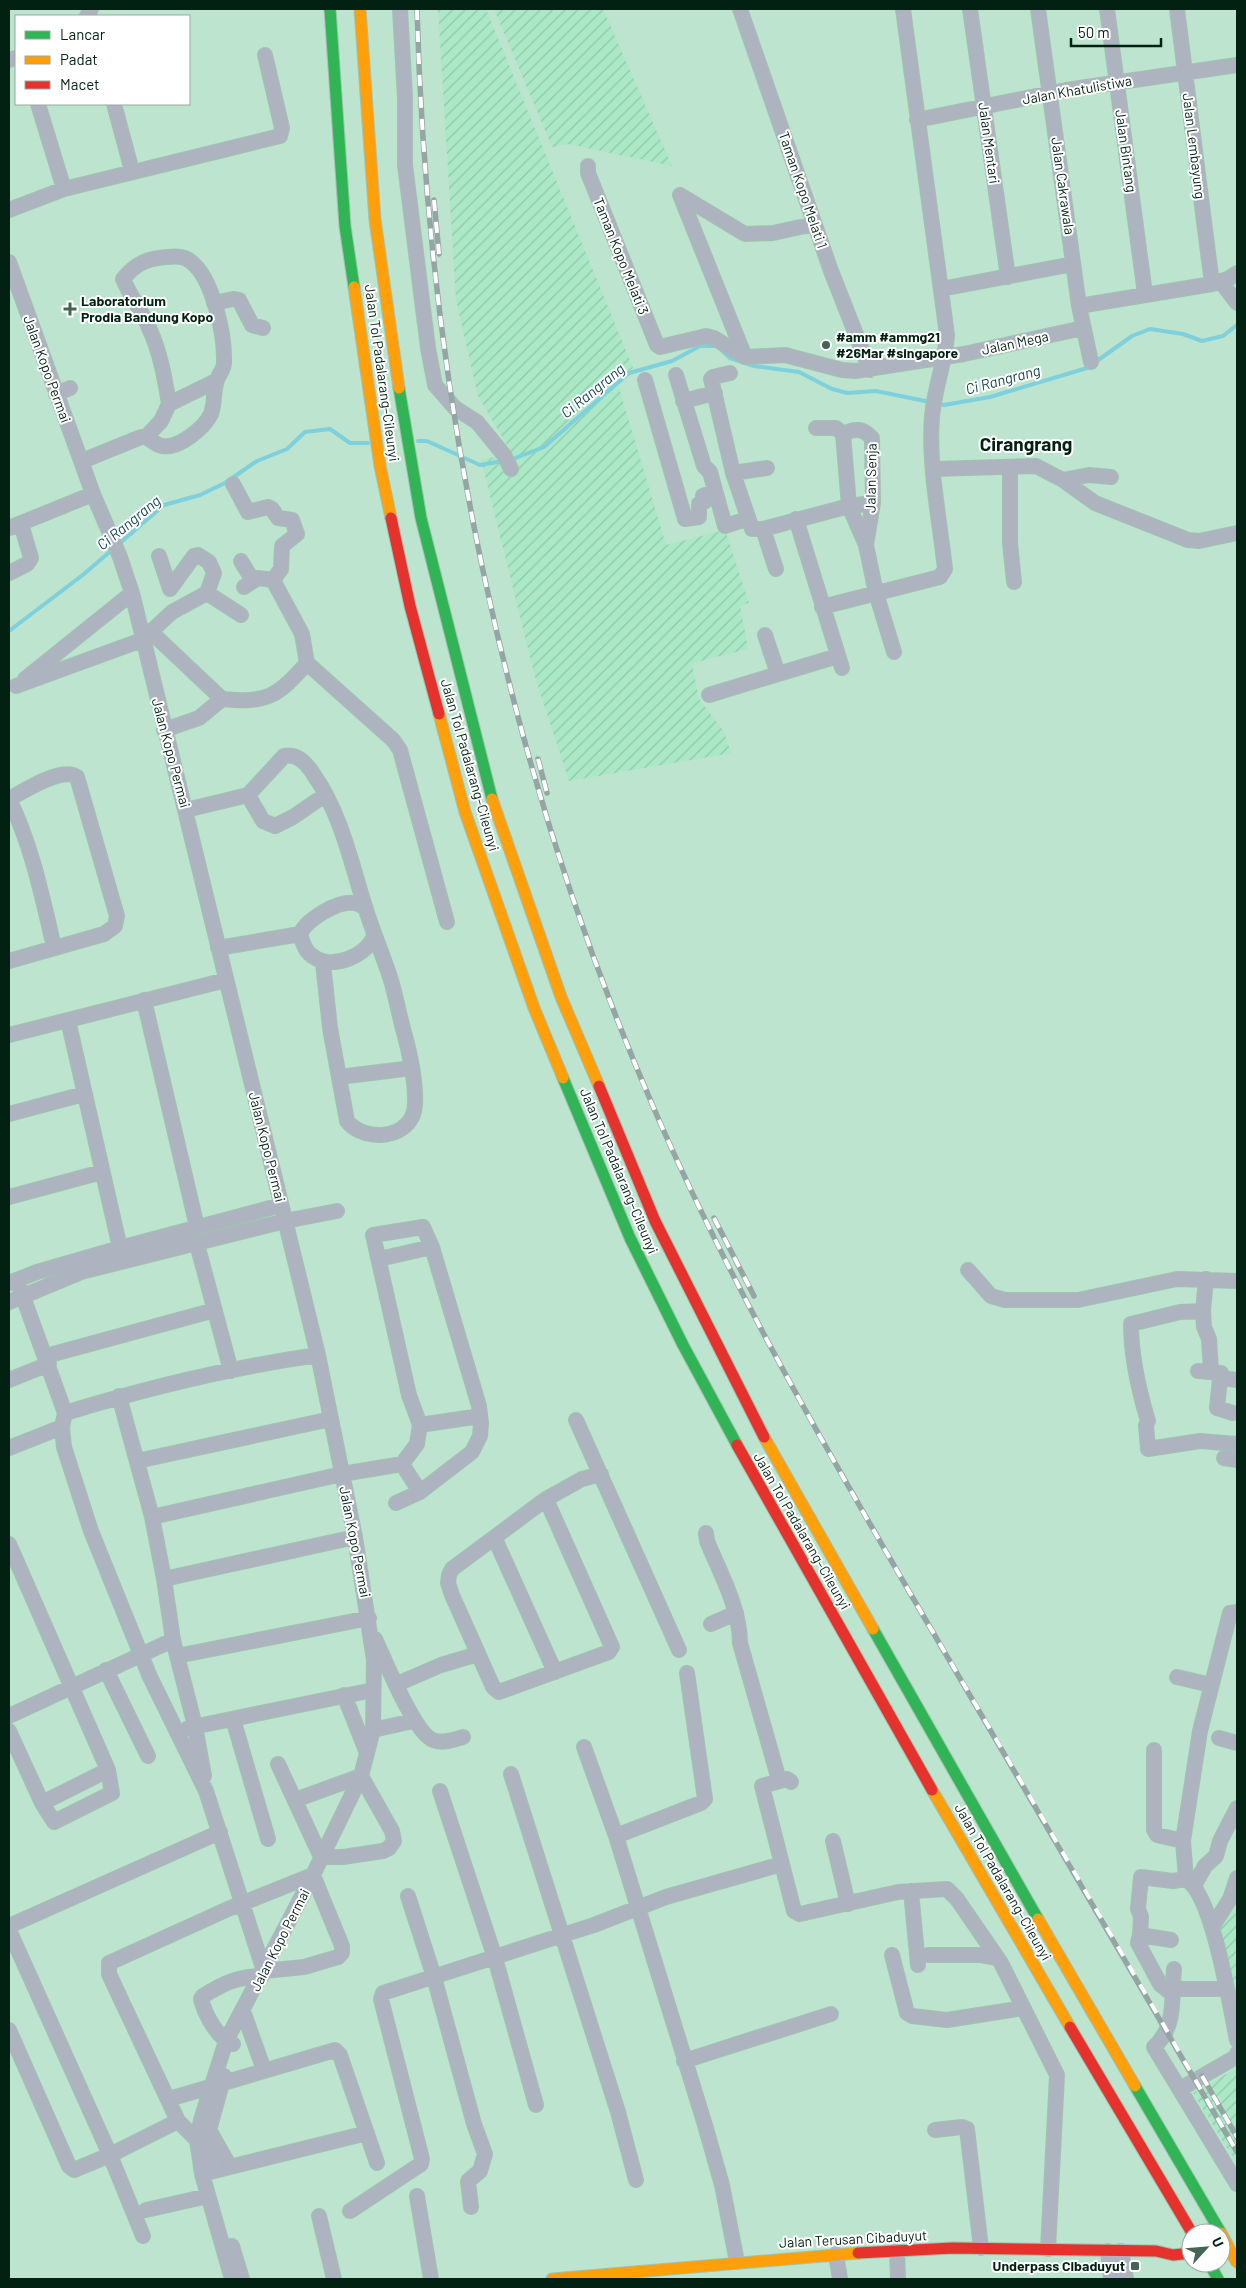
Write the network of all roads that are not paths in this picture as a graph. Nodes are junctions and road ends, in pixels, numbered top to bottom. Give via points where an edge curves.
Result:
1 (330, 9) edge
2 (360, 9) edge
3 (400, 9) edge
4 (903, 9) edge
5 (970, 9) edge
6 (1038, 9) edge
7 (1107, 9) edge
8 (1177, 9) edge
9 (744, 10) edge
10 (265, 55) dead end
11 (1237, 65) edge
12 (1185, 73) junction
13 (1117, 83) junction
14 (1050, 94) junction
15 (38, 105) edge
16 (114, 105) edge
17 (984, 108) junction
18 (917, 120) junction
19 (588, 166) dead end
20 (132, 171) junction
21 (64, 189) junction
22 (9, 210) edge
23 (814, 224) junction
24 (9, 262) edge
25 (1073, 264) junction
26 (1237, 273) edge
27 (1008, 277) junction
28 (1216, 283) junction
29 (941, 289) junction
30 (1145, 294) junction
31 (214, 303) junction
32 (39, 304) dead end
33 (1237, 304) edge
34 (1079, 306) junction
35 (25, 309) junction
36 (263, 328) dead end
37 (1083, 328) junction
38 (947, 335) junction
39 (964, 354) junction
40 (745, 357) junction
41 (945, 357) junction
42 (1091, 362) dead end
43 (870, 370) junction
44 (730, 372) dead end
45 (676, 375) dead end
46 (645, 380) dead end
47 (216, 381) junction
48 (70, 388) dead end
49 (56, 394) junction
50 (715, 394) junction
51 (683, 401) junction
52 (169, 404) junction
53 (816, 428) dead end
54 (843, 434) junction
55 (146, 437) junction
56 (82, 461) junction
57 (1010, 466) junction
58 (767, 468) dead end
59 (934, 468) junction
60 (511, 469) dead end
61 (733, 473) junction
62 (1111, 477) dead end
63 (1063, 480) junction
64 (233, 484) dead end
65 (715, 491) junction
66 (93, 494) junction
67 (873, 503) junction
68 (849, 506) junction
69 (747, 519) junction
70 (796, 519) junction
71 (15, 526) edge
72 (763, 529) junction
73 (1237, 533) edge
74 (866, 546) junction
75 (159, 556) dead end
76 (242, 561) dead end
77 (776, 568) dead end
78 (9, 574) edge
79 (273, 580) junction
80 (1014, 582) dead end
81 (132, 593) junction
82 (206, 593) junction
83 (876, 594) junction
84 (822, 607) junction
85 (241, 615) dead end
86 (765, 635) dead end
87 (146, 636) junction
88 (894, 652) dead end
89 (307, 663) junction
90 (778, 674) junction
91 (12, 688) edge
92 (709, 695) dead end
93 (222, 699) junction
94 (164, 730) junction
95 (248, 795) junction
96 (325, 795) junction
97 (9, 799) edge
98 (186, 810) junction
99 (15, 828) edge
100 (365, 908) junction
101 (447, 922) dead end
102 (300, 934) junction
103 (374, 936) junction
104 (54, 947) junction
105 (218, 948) junction
106 (9, 961) edge
107 (323, 963) junction
108 (226, 980) junction
109 (144, 1000) junction
110 (68, 1020) junction
111 (9, 1036) edge
112 (412, 1068) junction
113 (339, 1077) junction
114 (84, 1094) junction
115 (9, 1114) edge
116 (102, 1172) junction
117 (9, 1197) edge
118 (337, 1211) dead end
119 (283, 1213) junction
120 (197, 1227) junction
121 (197, 1244) junction
122 (432, 1247) junction
123 (120, 1248) junction
124 (379, 1259) junction
125 (968, 1270) dead end
126 (1206, 1278) junction
127 (1237, 1281) edge
128 (18, 1287) edge
129 (9, 1302) edge
130 (215, 1310) junction
131 (1203, 1311) junction
132 (318, 1355) junction
133 (47, 1360) junction
134 (230, 1371) junction
135 (1210, 1373) junction
136 (9, 1380) edge
137 (1237, 1380) edge
138 (119, 1396) junction
139 (1233, 1414) dead end
140 (480, 1416) junction
141 (331, 1419) junction
142 (63, 1420) junction
143 (576, 1420) dead end
144 (420, 1425) junction
145 (1237, 1444) edge
146 (9, 1448) edge
147 (137, 1461) junction
148 (402, 1464) junction
149 (342, 1474) junction
150 (602, 1474) junction
151 (420, 1492) junction
152 (546, 1499) junction
153 (396, 1503) dead end
154 (152, 1517) junction
155 (706, 1533) dead end
156 (355, 1537) junction
157 (495, 1539) junction
158 (9, 1544) edge
159 (164, 1579) junction
160 (1237, 1612) edge
161 (736, 1613) junction
162 (370, 1624) junction
163 (711, 1624) dead end
164 (173, 1640) junction
165 (679, 1650) dead end
166 (478, 1654) junction
167 (141, 1655) junction
168 (177, 1656) junction
169 (106, 1670) junction
170 (555, 1672) junction
171 (687, 1673) dead end
172 (1176, 1678) dead end
173 (397, 1684) junction
174 (1212, 1685) junction
175 (72, 1687) junction
176 (373, 1690) junction
177 (344, 1695) junction
178 (9, 1716) edge
179 (232, 1719) junction
180 (414, 1721) junction
181 (195, 1726) junction
182 (176, 1730) junction
183 (373, 1730) junction
184 (9, 1731) edge
185 (463, 1737) dead end
186 (1219, 1738) dead end
187 (1237, 1743) edge
188 (584, 1748) dead end
189 (1154, 1750) dead end
190 (367, 1753) junction
191 (148, 1756) dead end
192 (278, 1764) dead end
193 (108, 1770) junction
194 (511, 1774) dead end
195 (360, 1776) junction
196 (206, 1791) junction
197 (440, 1791) dead end
198 (295, 1800) junction
199 (42, 1803) junction
200 (1237, 1808) edge
201 (220, 1832) junction
202 (616, 1836) junction
203 (268, 1839) dead end
204 (833, 1841) dead end
205 (1184, 1841) junction
206 (321, 1857) junction
207 (782, 1864) junction
208 (313, 1875) junction
209 (1237, 1878) edge
210 (1190, 1882) junction
211 (911, 1891) junction
212 (408, 1896) dead end
213 (243, 1902) junction
214 (848, 1904) junction
215 (637, 1910) junction
216 (9, 1926) edge
217 (1212, 1927) junction
218 (9, 1930) edge
219 (562, 1935) junction
220 (1140, 1935) junction
221 (1171, 1940) dead end
222 (892, 1955) dead end
223 (928, 1955) dead end
224 (495, 1958) junction
225 (996, 1958) junction
226 (918, 1966) dead end
227 (1174, 1970) dead end
228 (263, 1973) junction
229 (434, 1977) junction
230 (1226, 1989) junction
231 (1172, 1991) junction
232 (1023, 2008) junction
233 (243, 2012) junction
234 (831, 2014) dead end
235 (1235, 2022) edge
236 (9, 2030) edge
237 (1237, 2040) edge
238 (230, 2043) junction
239 (1237, 2053) edge
240 (684, 2061) junction
241 (264, 2070) junction
242 (216, 2085) junction
243 (1180, 2089) junction
244 (169, 2099) junction
245 (536, 2105) dead end
246 (178, 2121) junction
247 (205, 2125) junction
248 (935, 2130) dead end
249 (367, 2133) junction
250 (197, 2140) junction
251 (110, 2155) junction
252 (377, 2163) dead end
253 (230, 2167) junction
254 (206, 2173) junction
255 (636, 2180) dead end
256 (1237, 2184) edge
257 (208, 2196) junction
258 (417, 2196) dead end
259 (472, 2207) dead end
260 (146, 2210) dead end
261 (350, 2211) dead end
262 (218, 2214) junction
263 (319, 2216) dead end
264 (1186, 2223) edge
265 (1215, 2223) edge
266 (143, 2236) dead end
267 (1181, 2244) edge
268 (981, 2248) junction
269 (1048, 2249) junction
270 (897, 2251) junction
271 (1114, 2251) junction
272 (1156, 2251) junction
273 (1231, 2252) edge
274 (836, 2254) junction
275 (1181, 2254) edge
276 (737, 2262) junction
277 (1237, 2263) edge
278 (700, 2272) edge
279 (236, 2275) edge
280 (334, 2279) edge
281 (431, 2279) edge
282 (552, 2279) edge
283 (840, 2279) edge
284 (898, 2279) edge
285 (1111, 2279) edge
286 (1126, 2279) edge

1 - 264 main road, Jalan Tol Padalarang–Cileunyi via 345,226 380,466 410,606 465,812 534,1008 630,1238 742,1455 982,1879
2 - 265 main road, Jalan Tol Padalarang–Cileunyi via 375,220 410,462 439,596 494,806 560,997 655,1221 761,1431 1004,1861
3 - 60 street via 405,165 435,385 455,408 477,422 504,455
4 - 18 street
5 - 17 street, Jalan Mentari
6 - 14 street, Jalan Cakrawala
7 - 13 street, Jalan Bintang
8 - 12 street, Jalan Lembayung
9 - 23 street, Taman Kopo Melati 1
10 - 20 street via 282,128 280,136
11 - 12 street, Jalan Khatulistiwa
12 - 13 street, Jalan Khatulistiwa
12 - 28 street, Jalan Lembayung
13 - 14 street, Jalan Khatulistiwa
13 - 30 street, Jalan Bintang
14 - 17 street, Jalan Khatulistiwa
14 - 25 street, Jalan Cakrawala
15 - 21 street
16 - 20 street
17 - 18 street, Jalan Khatulistiwa
17 - 27 street, Jalan Mentari
18 - 29 street
19 - 40 street, Taman Kopo Melati 3 via 588,173 657,345 665,347 706,336
20 - 21 street
21 - 22 street
23 - 40 street via 773,233 745,234 680,195
23 - 43 street, Taman Kopo Melati 1
24 - 35 street, Jalan Kopo Permai
25 - 27 street
25 - 34 street, Jalan Cakrawala
26 - 28 street
27 - 29 street
28 - 30 street
28 - 33 street
29 - 38 street
30 - 34 street
31 - 36 street via 239,300 252,325
31 - 47 street via 222,334 224,365
31 - 52 street via 206,281 192,262 177,256 152,258 133,267 123,279 149,327
32 - 35 street
34 - 37 street, Jalan Cakrawala
35 - 49 street, Jalan Kopo Permai
37 - 39 street, Jalan Mega
37 - 42 street, Jalan Cakrawala
38 - 39 street
38 - 41 street
39 - 41 street, Jalan Mega
40 - 43 street, Jalan Mega via 785,355 842,370
41 - 43 street, Jalan Mega
41 - 59 street via 932,416
44 - 50 street via 712,378
45 - 51 street
46 - 65 street via 685,518 700,517 699,504 704,502 703,496
47 - 52 street
47 - 55 street via 210,414 193,433 168,446 161,446
48 - 49 street
49 - 56 street, Jalan Kopo Permai
50 - 51 street
50 - 61 street
51 - 65 street
52 - 55 street via 161,421
53 - 54 street via 836,428
54 - 67 street, Jalan Senja via 858,429 865,430 872,438
54 - 68 street, Jalan Senja
55 - 56 street
56 - 66 street, Jalan Kopo Permai
57 - 59 street
57 - 63 street via 1036,466
57 - 80 street via 1010,543
58 - 61 street
59 - 83 street via 944,574
61 - 69 street
62 - 63 street
63 - 73 street via 1095,503 1192,541
64 - 79 street via 248,512 268,507 278,518 292,520 296,528 296,534 282,546 281,569
65 - 69 street via 725,526
66 - 71 street
66 - 81 street, Jalan Kopo Permai
67 - 68 street
67 - 74 street, Jalan Senja
68 - 70 street
68 - 74 street, Jalan Senja
69 - 72 street via 752,529
70 - 72 street
70 - 84 street
71 - 78 street via 31,558
72 - 77 street
74 - 83 street, Jalan Senja
75 - 82 street via 170,589 194,556 209,562 214,573
76 - 79 street via 249,584 258,578
79 - 89 street via 302,634
81 - 87 street, Jalan Kopo Permai
81 - 91 street
82 - 85 street
82 - 87 street via 174,611
83 - 84 street
83 - 88 street, Jalan Senja
84 - 90 street via 840,662
86 - 90 street
87 - 91 street
87 - 93 street
87 - 94 street, Jalan Kopo Permai
89 - 93 street via 284,689 263,699 253,702
89 - 101 street via 398,745
90 - 92 street
93 - 94 street via 199,718
94 - 98 street, Jalan Kopo Permai
95 - 96 street via 263,821 275,826
95 - 96 street via 282,757 291,755 310,768
95 - 98 street
96 - 100 street via 344,836
97 - 99 street
97 - 104 street via 57,775 71,773 80,781 105,866 117,923 104,934
98 - 105 street, Jalan Kopo Permai
99 - 104 street via 37,874
100 - 102 street via 354,903 337,906 307,923
100 - 103 street
102 - 105 street
102 - 107 street via 304,947
103 - 107 street via 371,945 362,952 344,960
103 - 112 street via 390,979
104 - 106 street
105 - 108 street, Jalan Kopo Permai
107 - 113 street
108 - 109 street
108 - 119 street, Jalan Kopo Permai
109 - 110 street
109 - 120 street
110 - 111 street
110 - 114 street
112 - 113 street
112 - 113 street via 413,1117 406,1127 389,1134 364,1133 351,1126 344,1115
114 - 115 street
114 - 116 street
116 - 117 street
116 - 123 street
118 - 119 street
119 - 120 street
119 - 121 street
119 - 132 street, Jalan Kopo Permai
120 - 123 street
121 - 128 street
121 - 130 street
122 - 124 street
122 - 124 street via 423,1227 374,1234
122 - 140 street
123 - 128 street
124 - 144 street via 409,1395
125 - 126 street via 991,1296 1005,1300 1078,1300 1177,1279
126 - 127 street
126 - 131 street
128 - 129 street
128 - 133 street
130 - 133 street
130 - 134 street
131 - 135 street via 1209,1339
131 - 145 street via 1180,1312 1131,1324 1141,1403 1148,1421 1148,1449 1200,1441
132 - 134 street
132 - 141 street, Jalan Kopo Permai
133 - 136 street
133 - 142 street
134 - 138 street
135 - 137 street
135 - 139 street via 1217,1408
138 - 142 street
138 - 147 street
140 - 144 street
140 - 151 street via 480,1436 472,1452
141 - 147 street
141 - 149 street, Jalan Kopo Permai
142 - 146 street
142 - 167 street via 64,1447 91,1531
143 - 150 street
144 - 148 street via 417,1444
147 - 154 street
148 - 149 street
148 - 151 street
149 - 154 street
149 - 156 street, Jalan Kopo Permai
150 - 152 street via 582,1479
150 - 165 street
151 - 153 street
152 - 157 street
152 - 170 street via 612,1647 609,1652
154 - 159 street
155 - 161 street
156 - 159 street
156 - 162 street, Jalan Kopo Permai
157 - 166 street via 452,1569 449,1575 452,1595
157 - 170 street
158 - 175 street
159 - 164 street
160 - 174 street via 1230,1613
161 - 163 street
161 - 207 street via 740,1643 785,1781 762,1786
162 - 168 street
162 - 173 street
162 - 176 street, Jalan Kopo Permai
164 - 167 street
164 - 168 street
166 - 170 street via 493,1688 499,1692
166 - 173 street via 441,1665
167 - 169 street
167 - 182 street
168 - 181 street
169 - 175 street
169 - 191 street
171 - 202 street via 705,1799
172 - 174 street
173 - 180 street
174 - 205 street via 1200,1731
175 - 178 street
175 - 193 street
176 - 177 street
176 - 183 street, Jalan Kopo Permai
177 - 179 street
177 - 190 street
179 - 181 street
179 - 203 street
180 - 183 street
180 - 185 street via 431,1740
181 - 182 street
181 - 196 street
182 - 196 street
183 - 190 street, Jalan Kopo Permai
184 - 199 street
186 - 187 street
188 - 202 street
189 - 205 street via 1154,1830 1157,1835
190 - 195 street, Jalan Kopo Permai
192 - 198 street
193 - 199 street
193 - 199 street via 112,1793 101,1800 56,1822
194 - 219 street
195 - 198 street
195 - 206 street, Jalan Kopo Permai
195 - 206 street via 392,1831 394,1841 383,1851
196 - 201 street
197 - 224 street
198 - 206 street
200 - 210 street via 1216,1856
201 - 213 street
201 - 216 street
202 - 215 street
204 - 214 street
205 - 210 street
206 - 208 street, Jalan Kopo Permai
207 - 214 street via 796,1912 800,1914
207 - 215 street via 666,1897
208 - 213 street
208 - 228 street, Jalan Kopo Permai
208 - 228 street via 342,1953 304,1967
209 - 217 street via 1230,1899
210 - 217 street
210 - 220 street via 1141,1877
211 - 214 street
211 - 225 street via 943,1889 952,1892
211 - 226 street
212 - 229 street
213 - 228 street
213 - 244 street via 112,1960 108,1966
215 - 219 street
215 - 240 street
217 - 230 street
218 - 251 street
219 - 224 street
219 - 255 street
220 - 221 street
220 - 231 street via 1138,1943 1160,1984
222 - 232 street via 907,2013 912,2016 947,2020
223 - 225 street
224 - 229 street
224 - 245 street
225 - 232 street
227 - 231 street
228 - 233 street, Jalan Kopo Permai
228 - 238 street via 240,1977 202,1996 202,2005
229 - 259 street via 485,2154 480,2171 468,2181
229 - 261 street via 385,1991 381,1996 422,2156 421,2164
230 - 231 street
230 - 235 street
231 - 243 street via 1174,2007 1167,2033 1154,2047
232 - 269 street via 1057,2075
233 - 238 street, Jalan Kopo Permai
233 - 241 street
234 - 240 street
235 - 237 street
236 - 251 street via 69,2166 76,2170
238 - 242 street, Jalan Kopo Permai
239 - 243 street via 1236,2057
240 - 276 street via 722,2184
241 - 242 street
241 - 249 street via 331,2051 338,2052
242 - 244 street
242 - 247 street, Jalan Kopo Permai
243 - 256 street
244 - 246 street
246 - 250 street
246 - 251 street
247 - 250 street, Jalan Kopo Permai
247 - 253 street
247 - 254 street, Jalan Kopo Permai
248 - 268 street via 967,2129
249 - 252 street
249 - 253 street
250 - 254 street, Jalan Kopo Permai
251 - 266 street
253 - 254 street
254 - 257 street, Jalan Kopo Permai
254 - 262 street, Jalan Kopo Permai
257 - 260 street
257 - 262 street, Jalan Kopo Permai
258 - 281 street
262 - 279 street, Jalan Kopo Permai
263 - 280 street
267 - 272 main road, Jalan Terusan Cibaduyut
268 - 269 main road, Jalan Terusan Cibaduyut
268 - 270 main road, Jalan Terusan Cibaduyut
269 - 271 main road, Jalan Terusan Cibaduyut
270 - 274 main road, Jalan Terusan Cibaduyut
270 - 284 street
271 - 272 main road, Jalan Terusan Cibaduyut
271 - 285 street
271 - 286 street
272 - 275 main road, Jalan Terusan Cibaduyut
273 - 277 main road, Jalan Tol Padalarang–Cileunyi, bridge
274 - 276 main road, Jalan Terusan Cibaduyut
274 - 283 street
276 - 278 main road, Jalan Terusan Cibaduyut
278 - 282 main road, Jalan Terusan Cibaduyut

